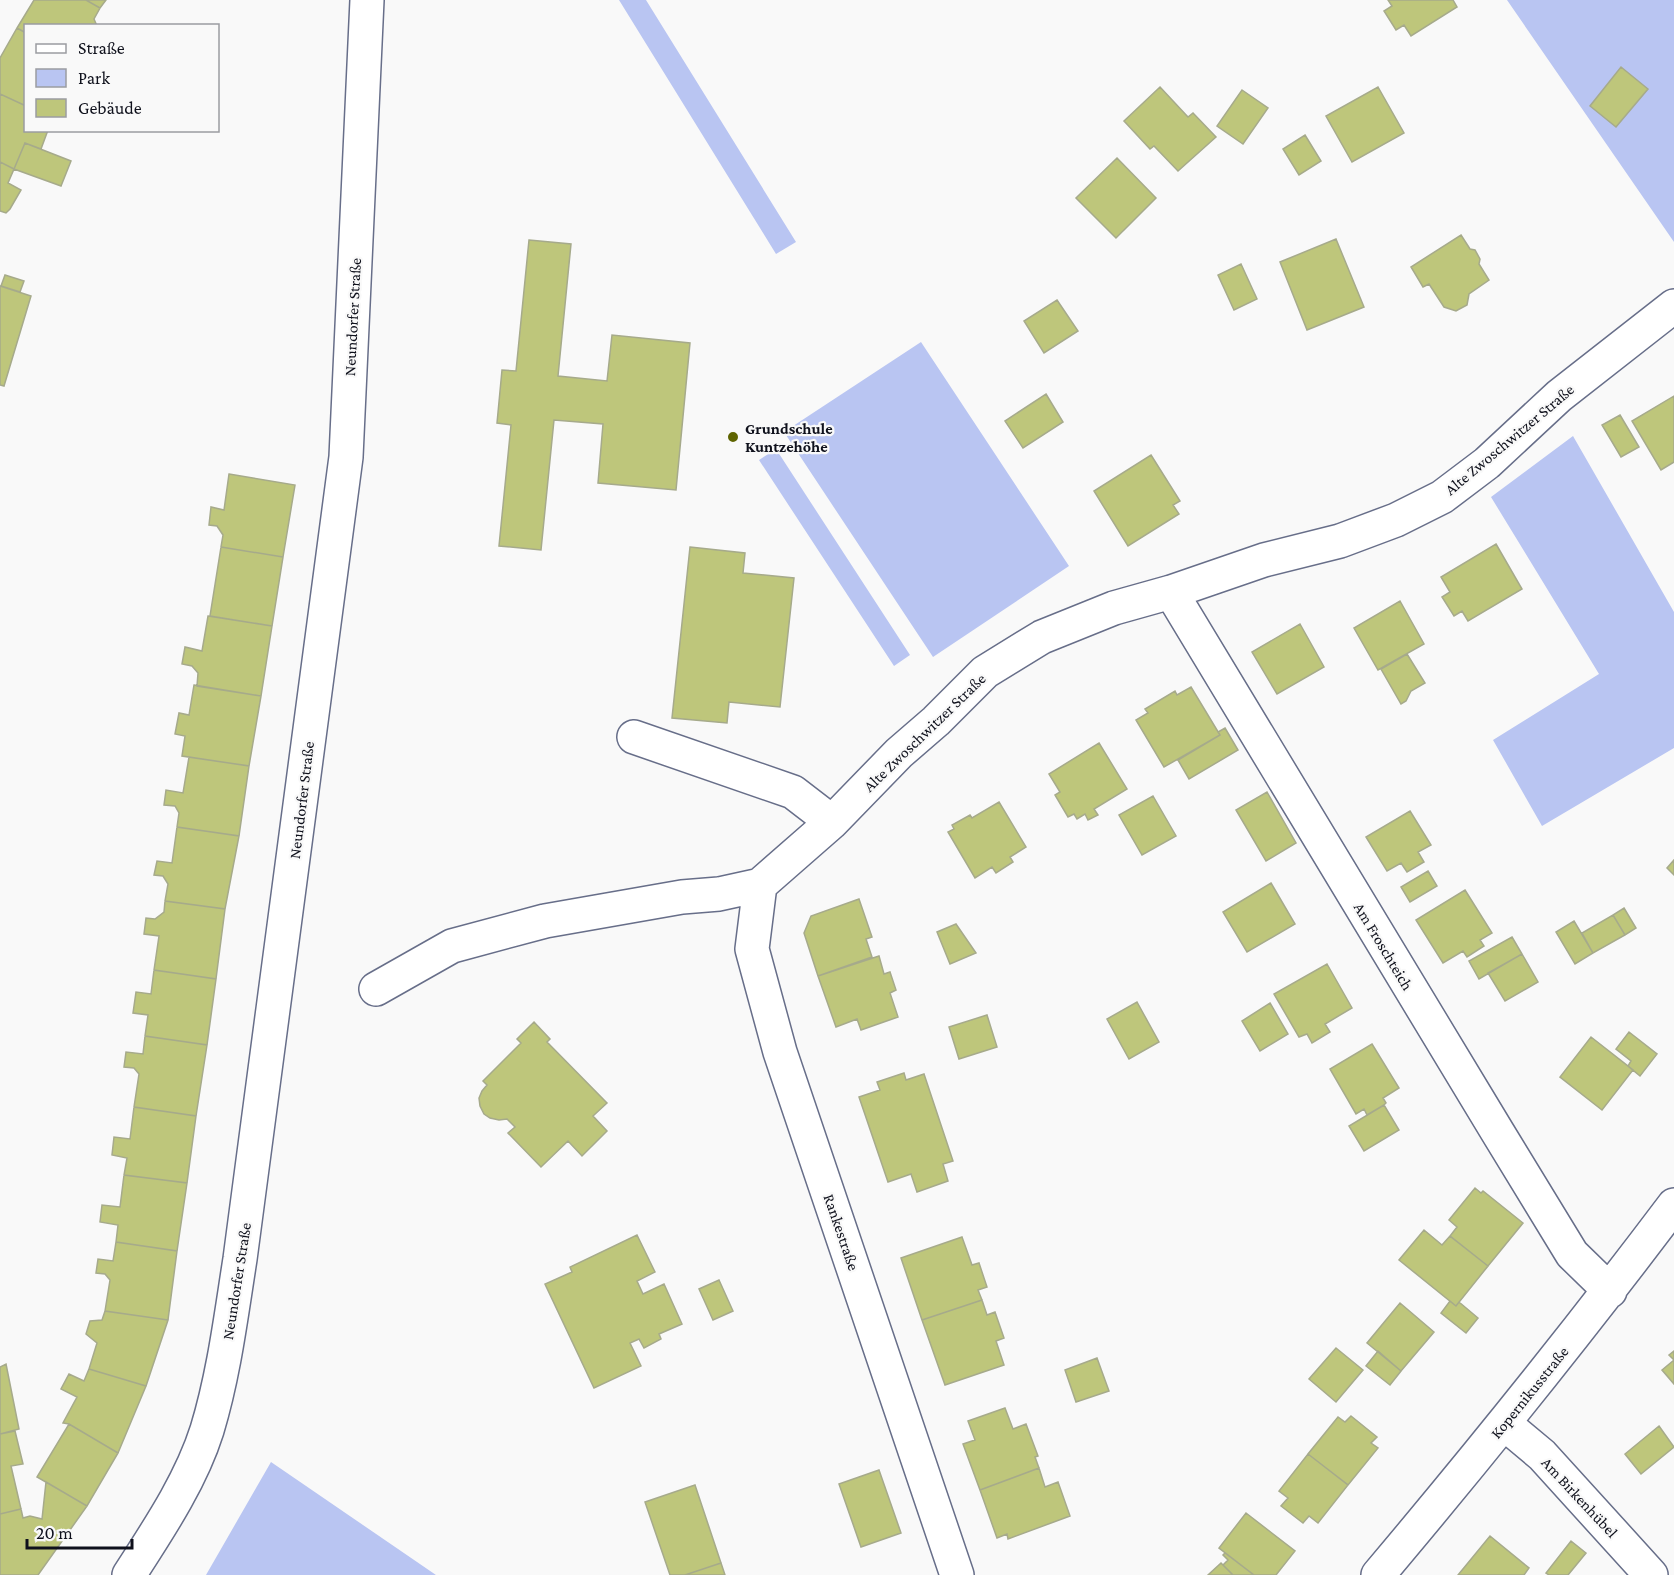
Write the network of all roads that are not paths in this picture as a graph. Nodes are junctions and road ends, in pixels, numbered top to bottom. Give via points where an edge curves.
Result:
1 (367, 0) edge
2 (1674, 306) edge
3 (1171, 592) junction
4 (634, 737) dead end
5 (832, 822) junction
6 (760, 885) junction
7 (376, 989) dead end
8 (1674, 1205) edge
9 (1610, 1291) junction
10 (1505, 1424) junction
11 (129, 1575) edge
12 (957, 1575) edge
13 (1378, 1575) edge
14 (1651, 1575) edge

1 - 11 street, Neundorfer Straße via 346,457 240,1259 225,1355 207,1430 164,1519
2 - 3 street, Alte Zwoschwitzer Straße via 1559,396 1487,463 1442,497 1340,541 1264,560
3 - 5 street, Alte Zwoschwitzer Straße via 1113,608 1042,637 985,672
3 - 9 street, Am Froschteich via 1572,1254
4 - 5 street via 793,792
5 - 6 street, Alte Zwoschwitzer Straße
6 - 7 street, Alte Zwoschwitzer Straße via 545,921 452,946
6 - 12 street, Rankestraße via 752,949 780,1052
8 - 9 street, Kopernikusstraße
9 - 10 street, Kopernikusstraße
10 - 13 street, Kopernikusstraße
10 - 14 street, Am Birkenhübel via 1542,1455

